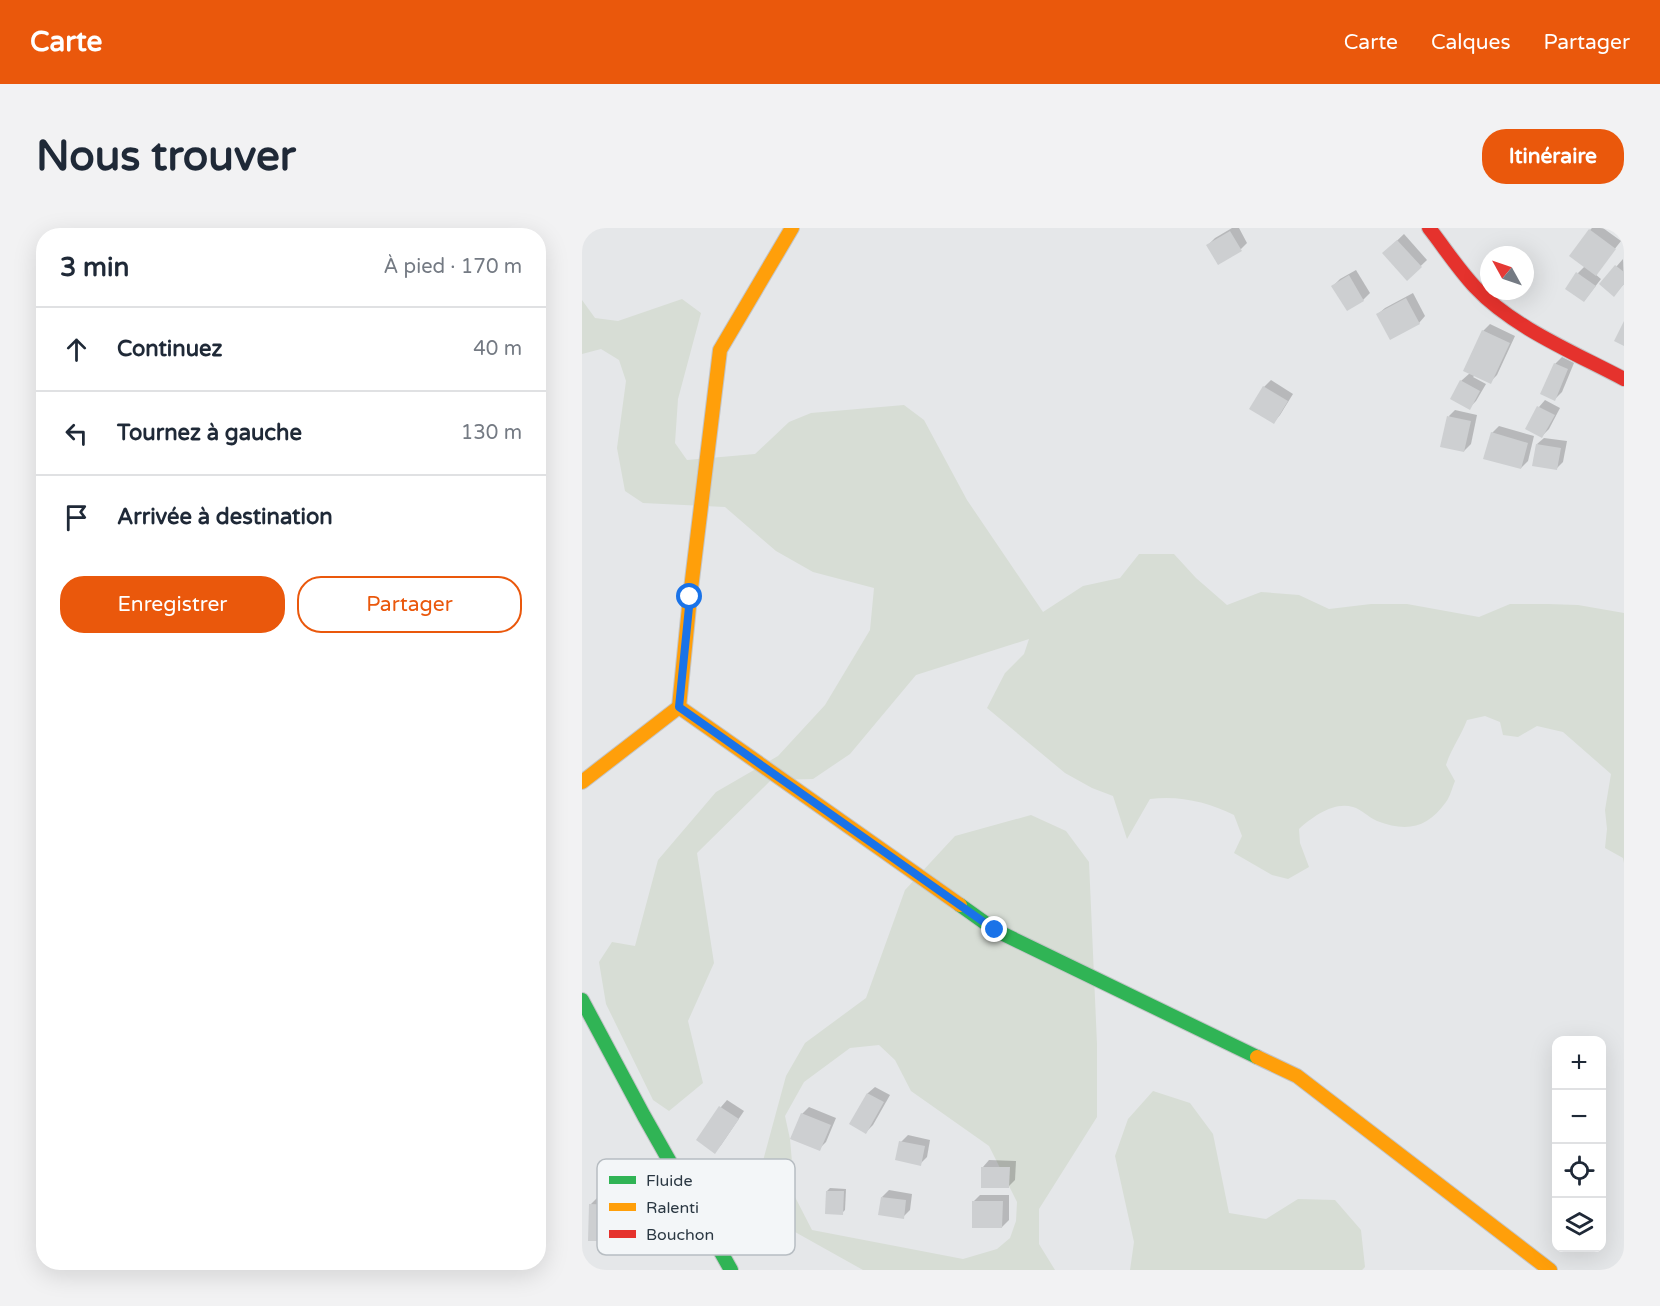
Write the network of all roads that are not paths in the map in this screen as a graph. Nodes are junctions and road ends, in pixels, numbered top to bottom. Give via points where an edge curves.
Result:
1 (792, 228) edge
2 (1429, 228) edge
3 (1624, 379) edge
4 (679, 707) junction
5 (582, 782) edge
6 (582, 1000) edge
7 (668, 1159) edge
8 (723, 1255) edge
9 (731, 1270) edge
10 (1550, 1270) edge

1 - 4 street via 720,350
2 - 3 street via 1475,288 1507,315
4 - 5 street
4 - 10 street via 995,930 1297,1076
6 - 7 street
8 - 9 street

